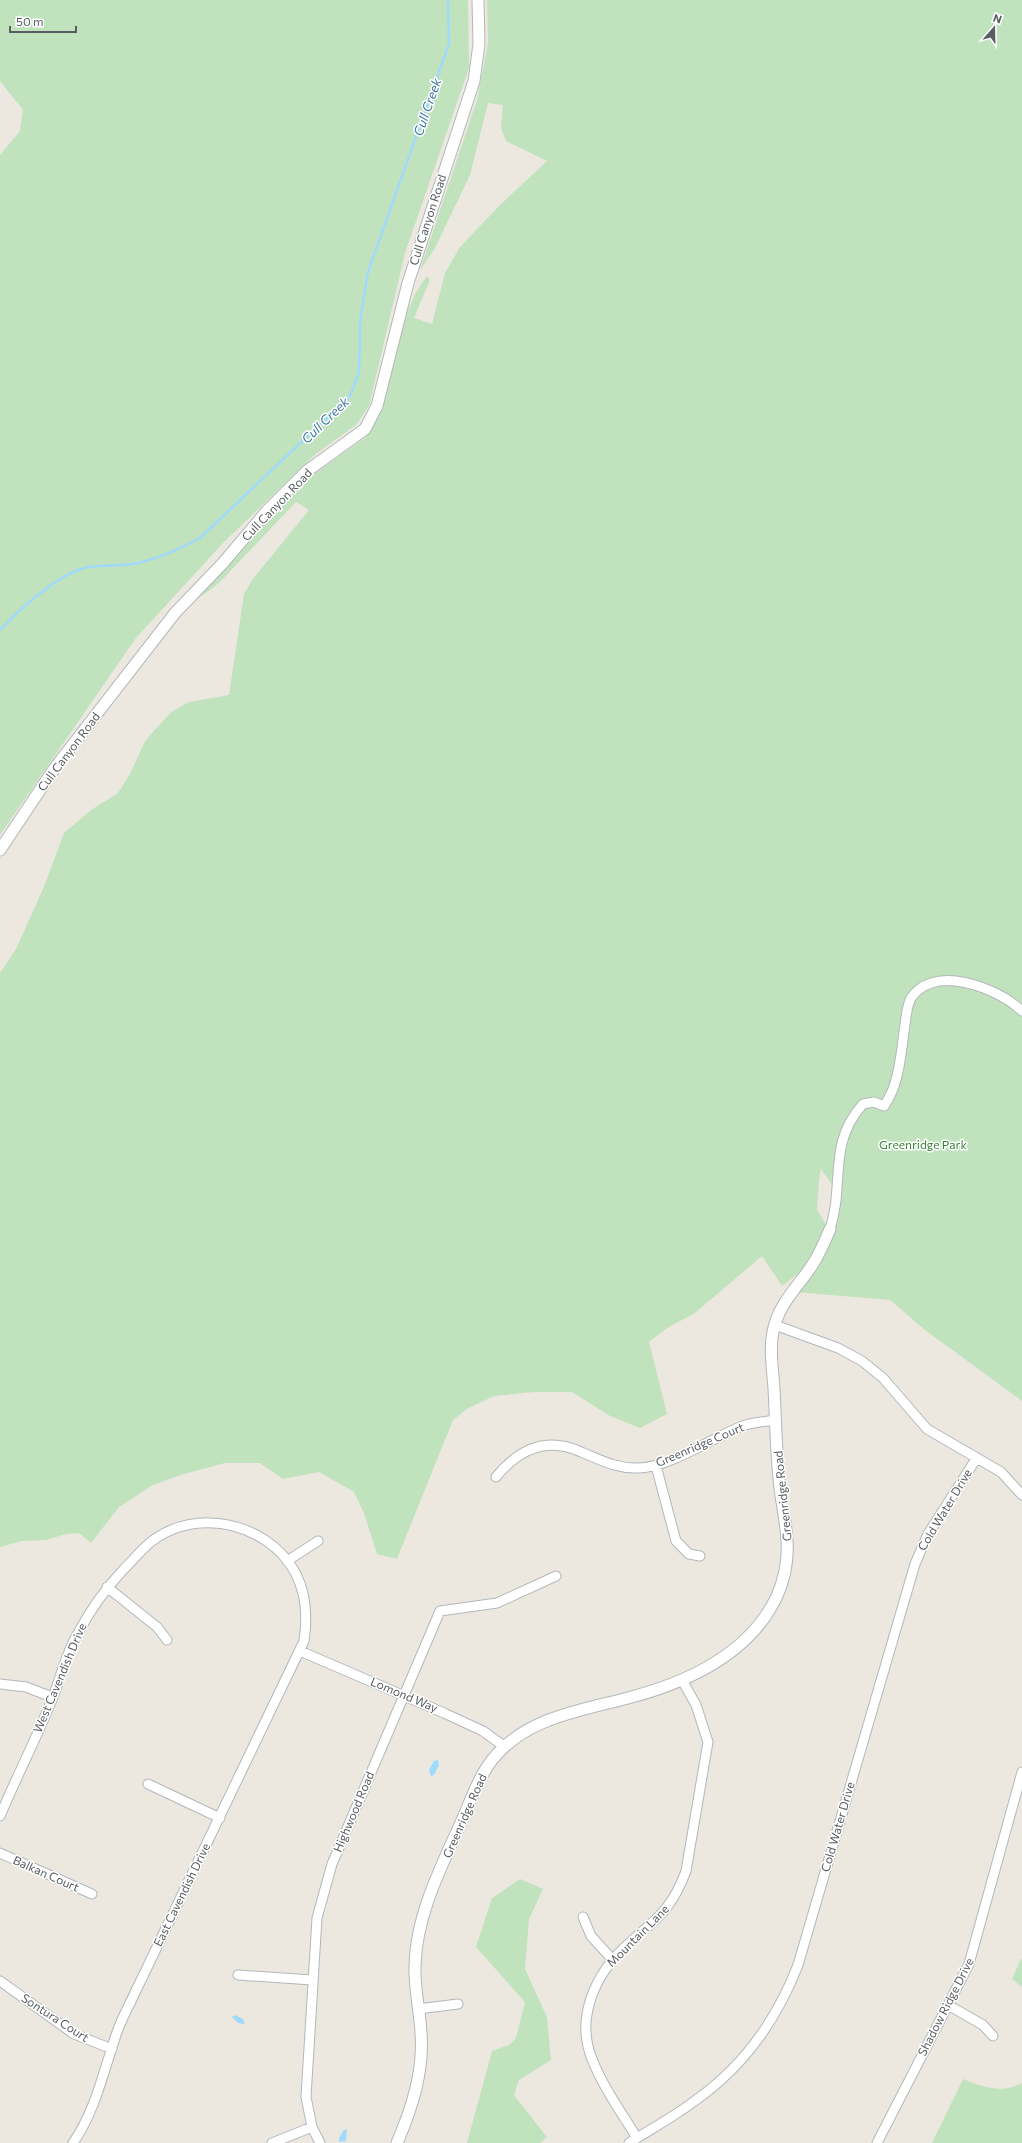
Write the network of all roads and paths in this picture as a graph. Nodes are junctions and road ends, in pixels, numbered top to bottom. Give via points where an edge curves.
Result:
1 (478, 0) edge
2 (0, 850) edge
3 (1022, 1011) edge
4 (830, 1229) joint
5 (774, 1325) junction
6 (776, 1420) junction
7 (976, 1459) junction
8 (656, 1466) junction
9 (496, 1477) dead end
10 (1022, 1495) edge
11 (318, 1541) dead end
12 (700, 1556) dead end
13 (287, 1561) junction
14 (556, 1576) dead end
15 (107, 1587) junction
16 (167, 1640) dead end
17 (300, 1651) junction
18 (682, 1680) junction
19 (0, 1684) edge
20 (404, 1696) junction
21 (52, 1697) junction
22 (505, 1747) junction
23 (1022, 1772) edge
24 (148, 1784) dead end
25 (0, 1816) edge
26 (220, 1818) junction
27 (0, 1853) edge
28 (92, 1894) dead end
29 (583, 1917) dead end
30 (612, 1959) junction
31 (238, 1975) dead end
32 (312, 1980) junction
33 (0, 1981) edge
34 (458, 2004) dead end
35 (948, 2005) junction
36 (418, 2008) junction
37 (993, 2036) dead end
38 (112, 2050) junction
39 (312, 2127) junction
40 (633, 2140) edge
41 (73, 2143) edge
42 (272, 2143) edge
43 (320, 2143) edge
44 (397, 2143) edge
45 (877, 2143) edge

1 - 2 street, Cull Canyon Road via 479,44 474,81 408,283 377,406 370,421 354,438 307,471 175,613 54,769
3 - 4 street, Greenridge Road via 997,994 970,983 946,980 923,985 910,999 891,1096 884,1106 874,1102 863,1104 846,1127 840,1145 834,1216
4 - 5 street, Greenridge Road via 813,1264 784,1303
5 - 6 street, Greenridge Road via 771,1347
5 - 7 street via 838,1348 862,1361 883,1378 927,1429
6 - 8 street, Greenridge Court via 741,1426
6 - 18 street, Greenridge Road via 781,1495 788,1541 784,1576 778,1594 768,1614 754,1632 718,1660
7 - 10 street via 1001,1472
7 - 40 street, Cold Water Drive via 928,1534 915,1564 798,1965 783,2000 751,2049 732,2070 696,2101
8 - 9 street, Greenridge Court via 625,1468 610,1465 570,1448 544,1446 534,1448 509,1462
8 - 12 street via 676,1541 689,1554
11 - 13 street
13 - 15 street, West Cavendish Drive via 270,1544 248,1530 220,1523 188,1524 151,1542
13 - 17 street, West Cavendish Drive via 300,1583 307,1612 304,1641
14 - 20 street, Highwood Road via 497,1603 440,1611
15 - 16 street via 157,1627
15 - 21 street, West Cavendish Drive via 76,1637
17 - 20 street, Lomond Way
17 - 26 street, East Cavendish Drive
18 - 22 street, Greenridge Road via 649,1692 546,1720 518,1736
18 - 30 street, Mountain Lane via 696,1705 708,1742 686,1871 680,1888 662,1914
19 - 21 street via 26,1687
20 - 22 street, Lomond Way via 483,1731
20 - 32 street, Highwood Road via 332,1864 317,1918
21 - 25 street, West Cavendish Drive
22 - 36 street, Greenridge Road via 492,1760 482,1776 424,1910 414,1965
23 - 35 street, Shadow Ridge Drive via 976,1943 969,1964
24 - 26 street
26 - 38 street, East Cavendish Drive via 131,2001
27 - 28 street, Balkan Court
29 - 30 street via 591,1936
30 - 40 street, Mountain Lane via 597,1981 591,1997 587,2014 588,2046 591,2058
31 - 32 street
32 - 39 street, Highwood Road via 306,2097
33 - 38 street, Sontura Court via 74,2034
34 - 36 street
35 - 37 street via 983,2025
35 - 45 street, Shadow Ridge Drive
36 - 44 street, Greenridge Road via 421,2032 420,2066 414,2095
38 - 41 street, East Cavendish Drive via 92,2108
39 - 42 street
39 - 43 street, Highwood Road

